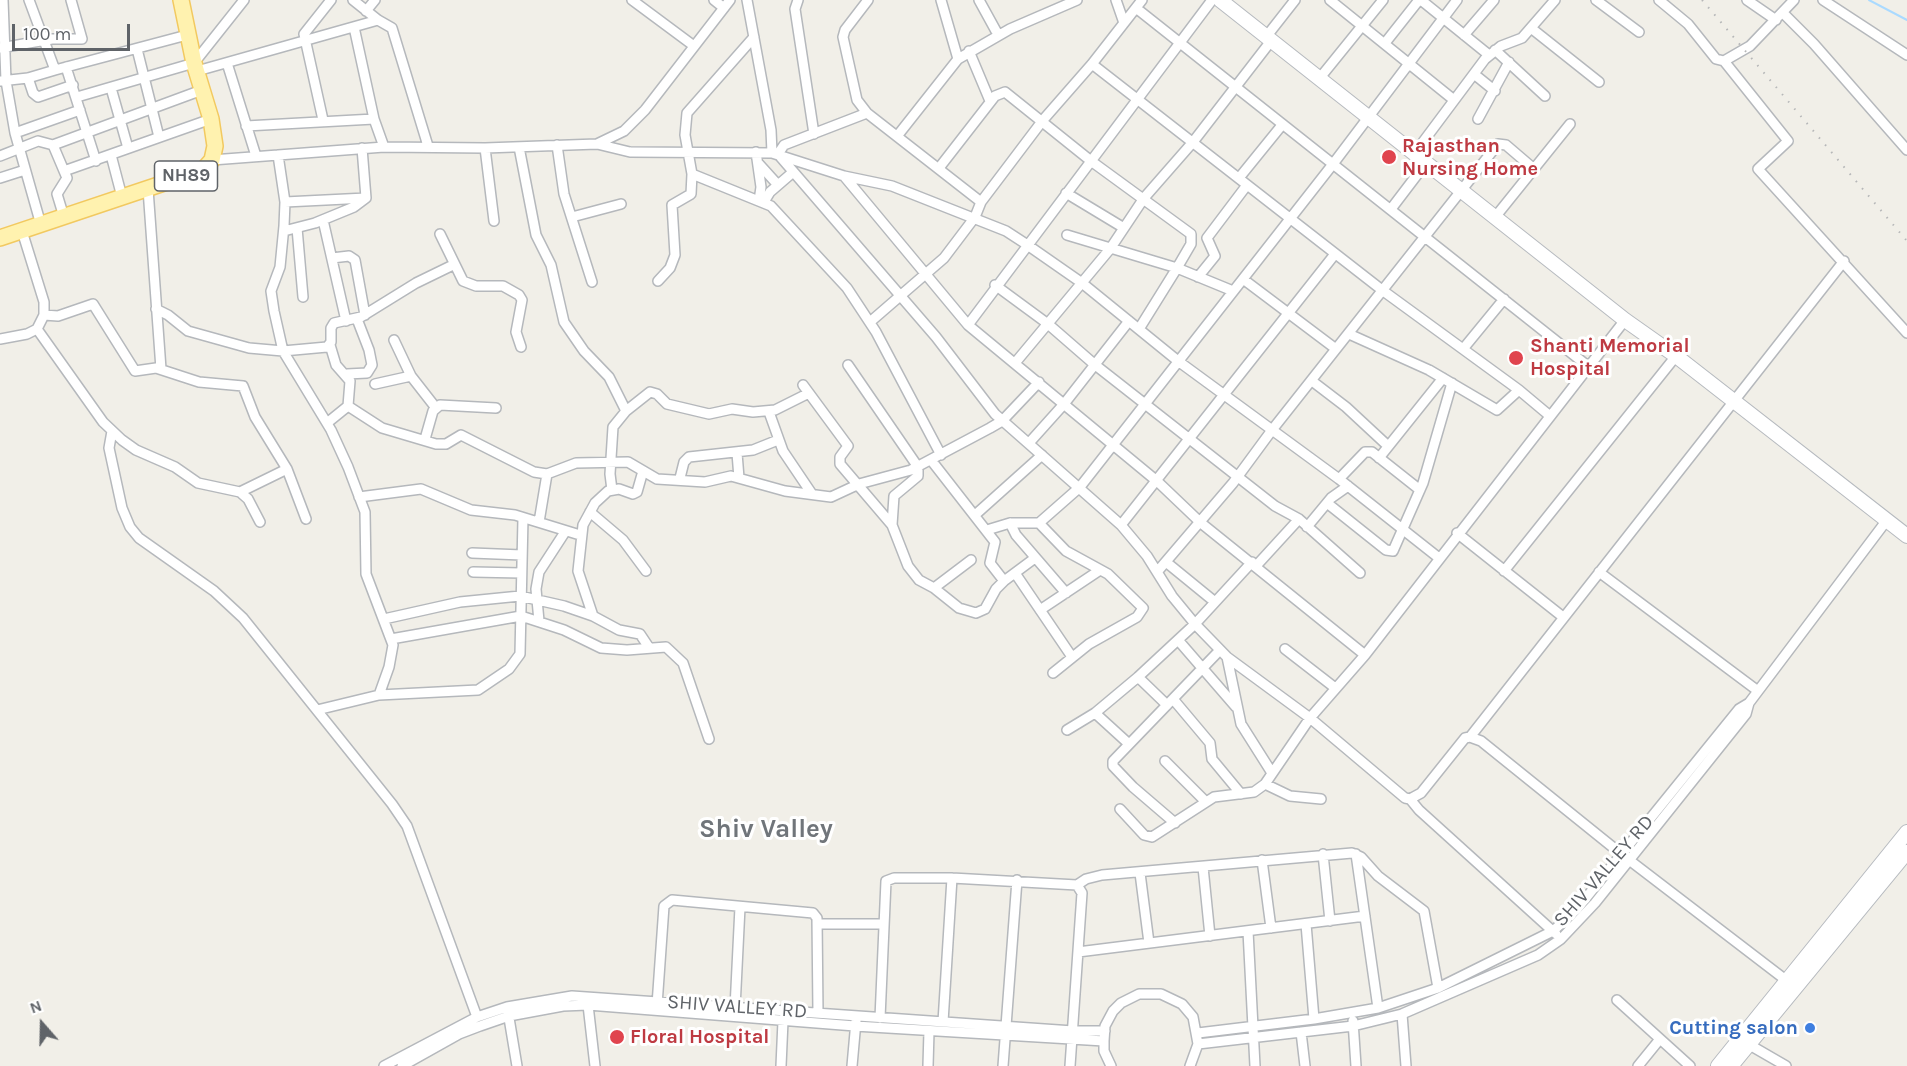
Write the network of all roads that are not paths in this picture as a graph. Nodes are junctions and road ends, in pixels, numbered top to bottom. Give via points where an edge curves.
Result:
1 (3, 0) edge
2 (29, 0) edge
3 (71, 0) edge
4 (181, 0) edge
5 (243, 0) edge
6 (331, 0) edge
7 (353, 0) edge
8 (375, 0) edge
9 (632, 0) edge
10 (714, 0) edge
11 (730, 0) edge
12 (747, 0) edge
13 (798, 0) edge
14 (868, 0) edge
15 (941, 0) edge
16 (979, 0) edge
17 (1077, 0) edge
18 (1116, 0) edge
19 (1212, 0) edge
20 (1220, 0) edge
21 (1295, 0) edge
22 (1330, 0) edge
23 (1383, 0) edge
24 (1420, 0) edge
25 (1457, 0) edge
26 (1494, 0) edge
27 (1555, 0) edge
28 (1596, 0) edge
29 (1659, 0) edge
30 (1747, 0) edge
31 (1794, 0) edge
32 (1823, 0) edge
33 (1139, 4) edge
34 (724, 8) junction
35 (366, 11) junction
36 (1780, 17) junction
37 (1443, 18) junction
38 (378, 20) junction
39 (1124, 23) junction
40 (1361, 24) junction
41 (354, 27) junction
42 (1532, 28) junction
43 (996, 31) dead end
44 (1639, 32) dead end
45 (187, 34) junction
46 (1464, 35) junction
47 (754, 37) junction
48 (1269, 39) junction
49 (44, 40) junction
50 (303, 41) junction
51 (1385, 43) junction
52 (1179, 44) junction
53 (694, 46) junction
54 (2, 48) edge
55 (137, 48) junction
56 (969, 51) junction
57 (1492, 52) junction
58 (1907, 55) edge
59 (958, 59) junction
60 (1724, 61) junction
61 (227, 63) junction
62 (1410, 63) junction
63 (1509, 63) junction
64 (1092, 64) junction
65 (66, 67) junction
66 (196, 67) junction
67 (55, 70) junction
68 (1474, 74) junction
69 (28, 78) junction
70 (144, 78) junction
71 (1319, 79) junction
72 (3, 81) edge
73 (1599, 82) dead end
74 (73, 85) junction
75 (111, 88) junction
76 (1234, 88) junction
77 (202, 90) junction
78 (1496, 91) junction
79 (1545, 96) dead end
80 (76, 97) junction
81 (1139, 100) junction
82 (1454, 100) junction
83 (990, 101) junction
84 (151, 109) junction
85 (80, 110) junction
86 (867, 113) junction
87 (1368, 118) junction
88 (211, 119) junction
89 (374, 119) junction
90 (1478, 119) dead end
91 (119, 120) junction
92 (323, 120) junction
93 (1043, 120) junction
94 (1570, 124) dead end
95 (1282, 125) junction
96 (246, 126) junction
97 (87, 131) junction
98 (15, 134) junction
99 (814, 134) junction
100 (898, 135) junction
101 (159, 137) junction
102 (1192, 142) junction
103 (597, 144) junction
104 (53, 145) junction
105 (428, 146) junction
106 (558, 146) junction
107 (384, 147) junction
108 (519, 147) junction
109 (20, 148) junction
110 (128, 148) junction
111 (362, 148) junction
112 (485, 148) junction
113 (1907, 150) edge
114 (756, 152) junction
115 (775, 153) junction
116 (689, 154) junction
117 (1414, 154) junction
118 (111, 155) junction
119 (278, 155) junction
120 (0, 156) edge
121 (256, 156) junction
122 (212, 160) junction
123 (96, 161) junction
124 (1091, 161) junction
125 (1426, 163) junction
126 (759, 164) junction
127 (1333, 164) junction
128 (939, 168) junction
129 (1534, 169) junction
130 (25, 170) junction
131 (64, 171) junction
132 (792, 172) junction
133 (692, 174) junction
134 (844, 176) junction
135 (0, 178) edge
136 (1239, 178) junction
137 (778, 184) junction
138 (1247, 185) junction
139 (148, 189) junction
140 (1461, 189) junction
141 (1066, 193) junction
142 (122, 197) junction
143 (366, 198) junction
144 (1144, 198) junction
145 (761, 201) junction
146 (285, 202) junction
147 (981, 202) junction
148 (621, 204) dead end
149 (1391, 209) junction
150 (1496, 216) junction
151 (64, 217) junction
152 (572, 217) junction
153 (975, 218) junction
154 (1289, 218) junction
155 (323, 220) junction
156 (494, 221) dead end
157 (41, 225) junction
158 (297, 228) junction
159 (1124, 228) junction
160 (22, 231) junction
161 (284, 231) junction
162 (440, 234) dead end
163 (1067, 235) dead end
164 (1426, 237) junction
165 (0, 238) edge
166 (1026, 244) junction
167 (1110, 249) junction
168 (1335, 254) junction
169 (332, 258) junction
170 (1844, 261) junction
171 (453, 265) junction
172 (280, 267) junction
173 (1177, 268) junction
174 (301, 269) junction
175 (926, 273) junction
176 (1198, 277) junction
177 (1243, 279) junction
178 (658, 281) dead end
179 (592, 282) dead end
180 (1082, 283) junction
181 (995, 285) junction
182 (1382, 290) junction
183 (1233, 291) junction
184 (900, 296) junction
185 (303, 297) dead end
186 (1504, 299) junction
187 (156, 309) junction
188 (1289, 313) junction
189 (44, 315) junction
190 (361, 317) junction
191 (1625, 320) junction
192 (346, 321) junction
193 (1129, 321) junction
194 (870, 322) junction
195 (968, 324) junction
196 (1048, 324) junction
197 (37, 329) junction
198 (1139, 329) junction
199 (1907, 333) edge
200 (1349, 334) junction
201 (0, 339) edge
202 (394, 340) dead end
203 (330, 345) junction
204 (521, 347) dead end
205 (1463, 349) junction
206 (1336, 350) junction
207 (284, 351) junction
208 (1676, 356) junction
209 (1178, 361) junction
210 (1016, 363) junction
211 (1094, 364) junction
212 (848, 365) dead end
213 (1588, 367) junction
214 (161, 369) junction
215 (347, 375) junction
216 (411, 376) junction
217 (1312, 381) junction
218 (1448, 381) junction
219 (1039, 382) junction
220 (375, 384) dead end
221 (1519, 390) junction
222 (1226, 396) junction
223 (1736, 402) junction
224 (1064, 404) junction
225 (1145, 404) junction
226 (348, 406) junction
227 (436, 408) junction
228 (496, 408) dead end
229 (626, 411) junction
230 (769, 412) junction
231 (1550, 416) junction
232 (1002, 421) junction
233 (327, 423) junction
234 (112, 430) junction
235 (1272, 430) junction
236 (425, 439) junction
237 (1191, 439) junction
238 (778, 440) junction
239 (1029, 443) junction
240 (1113, 446) junction
241 (1388, 446) junction
242 (737, 453) junction
243 (941, 455) junction
244 (1042, 455) junction
245 (1379, 458) junction
246 (931, 460) junction
247 (610, 462) junction
248 (918, 467) junction
249 (287, 469) junction
250 (643, 471) junction
251 (547, 474) junction
252 (1239, 476) junction
253 (680, 478) junction
254 (739, 478) junction
255 (1339, 478) junction
256 (1158, 482) junction
257 (859, 484) junction
258 (1348, 486) junction
259 (1080, 487) junction
260 (612, 490) junction
261 (1420, 490) junction
262 (240, 492) junction
263 (812, 494) junction
264 (359, 497) junction
265 (1327, 503) junction
266 (590, 512) junction
267 (975, 515) junction
268 (523, 518) junction
269 (306, 519) dead end
270 (1299, 519) junction
271 (1887, 520) junction
272 (260, 522) dead end
273 (539, 522) junction
274 (1010, 523) junction
275 (1039, 523) junction
276 (1202, 523) junction
277 (892, 525) junction
278 (1121, 525) junction
279 (1307, 526) junction
280 (987, 530) junction
281 (1403, 530) junction
282 (565, 532) junction
283 (1457, 533) junction
284 (580, 535) junction
285 (1907, 536) edge
286 (472, 553) dead end
287 (522, 555) junction
288 (1035, 558) junction
289 (1438, 558) junction
290 (971, 560) dead end
291 (1166, 562) junction
292 (1254, 564) junction
293 (1100, 570) junction
294 (646, 571) dead end
295 (1504, 571) junction
296 (472, 572) dead end
297 (1157, 572) junction
298 (1599, 572) junction
299 (521, 573) junction
300 (1015, 573) junction
301 (1360, 573) dead end
302 (1004, 581) junction
303 (934, 588) junction
304 (1066, 593) junction
305 (520, 596) junction
306 (537, 599) junction
307 (1215, 602) junction
308 (1040, 610) junction
309 (521, 616) junction
310 (593, 616) junction
311 (1563, 617) junction
312 (384, 619) junction
313 (539, 621) junction
314 (1195, 624) junction
315 (391, 639) junction
316 (1178, 640) junction
317 (648, 646) junction
318 (1285, 649) dead end
319 (1223, 653) junction
320 (1365, 655) junction
321 (1072, 657) junction
322 (1202, 670) junction
323 (1053, 673) dead end
324 (1138, 677) junction
325 (1334, 687) junction
326 (1758, 691) junction
327 (379, 695) junction
328 (1170, 702) junction
329 (1749, 703) junction
330 (1236, 707) junction
331 (317, 710) junction
332 (1095, 713) junction
333 (1310, 718) junction
334 (1067, 730) dead end
335 (1470, 737) junction
336 (709, 739) dead end
337 (1130, 744) junction
338 (1164, 761) dead end
339 (1272, 774) junction
340 (1265, 784) junction
341 (1241, 794) junction
342 (1321, 799) dead end
343 (1410, 799) junction
344 (1205, 801) junction
345 (1120, 809) dead end
346 (1175, 823) junction
347 (1907, 832) edge
348 (1907, 852) edge
349 (1620, 853) junction
350 (1323, 854) junction
351 (1356, 854) junction
352 (1262, 860) junction
353 (1630, 860) junction
354 (1203, 867) junction
355 (1140, 873) junction
356 (952, 878) junction
357 (1017, 880) junction
358 (1077, 885) junction
359 (740, 907) junction
360 (1365, 916) junction
361 (1330, 921) junction
362 (817, 924) junction
363 (883, 924) junction
364 (1306, 924) junction
365 (1271, 928) junction
366 (1248, 931) junction
367 (1553, 931) junction
368 (1210, 936) junction
369 (1561, 939) junction
370 (1149, 943) junction
371 (1078, 952) junction
372 (1791, 984) junction
373 (1438, 988) junction
374 (1617, 1000) dead end
375 (588, 1005) junction
376 (657, 1006) junction
377 (735, 1008) junction
378 (1378, 1008) junction
379 (508, 1012) junction
380 (818, 1013) junction
381 (1352, 1014) junction
382 (1402, 1014) junction
383 (477, 1017) junction
384 (880, 1018) junction
385 (1314, 1019) junction
386 (783, 1021) junction
387 (856, 1021) junction
388 (942, 1022) junction
389 (1006, 1026) junction
390 (1353, 1026) junction
391 (1251, 1027) junction
392 (929, 1031) junction
393 (1301, 1032) junction
394 (1005, 1036) junction
395 (1072, 1036) junction
396 (1105, 1036) junction
397 (1198, 1038) junction
398 (1252, 1038) junction
399 (1660, 1039) junction
400 (1749, 1044) junction
401 (384, 1066) edge
402 (402, 1066) edge
403 (517, 1066) edge
404 (596, 1066) edge
405 (781, 1066) edge
406 (852, 1066) edge
407 (927, 1066) edge
408 (1003, 1066) edge
409 (1070, 1066) edge
410 (1111, 1066) edge
411 (1190, 1066) edge
412 (1255, 1066) edge
413 (1305, 1066) edge
414 (1356, 1066) edge
415 (1406, 1066) edge
416 (1638, 1066) edge
417 (1690, 1066) edge
418 (1718, 1066) edge
419 (1731, 1066) edge
420 (1786, 1066) edge

1 - 54 street
2 - 49 street
3 - 49 street via 82,39
4 - 45 main road, NH89
5 - 66 street
6 - 50 street via 309,24
7 - 35 street
8 - 35 street
9 - 53 street
10 - 34 street
11 - 34 street
12 - 47 street
13 - 99 street via 795,9
14 - 86 street via 843,37 854,91
15 - 59 street
16 - 43 street
17 - 56 street
18 - 39 street
19 - 52 street
20 - 48 street
21 - 48 street
22 - 40 street
23 - 40 street
24 - 37 street
24 - 51 street
25 - 37 street
26 - 46 street
27 - 42 street
28 - 44 street
29 - 60 street via 1688,24 1716,59
30 - 36 street
31 - 36 street
32 - 58 street
33 - 39 street
33 - 52 street
34 - 53 street
35 - 38 street
36 - 60 street via 1745,50
36 - 113 street via 1814,44
37 - 46 street
37 - 62 street
38 - 41 street
38 - 105 street via 392,28 397,37
39 - 64 street
40 - 51 street
40 - 71 street
41 - 50 street
41 - 89 street
42 - 57 street via 1522,38
42 - 73 street
45 - 55 street
45 - 66 main road, NH89
46 - 57 street
47 - 115 street
47 - 116 street via 687,113 685,135
48 - 71 street
48 - 76 street
49 - 54 street
49 - 67 street
50 - 61 street
50 - 92 street
51 - 62 street
52 - 76 street
52 - 81 street
53 - 103 street via 645,110 624,130
54 - 72 street
55 - 65 street
55 - 70 street
56 - 59 street
56 - 83 street
57 - 63 street
57 - 68 street
59 - 100 street
60 - 170 street via 1788,141 1758,169
61 - 66 street
61 - 96 street
62 - 82 street
62 - 87 street
63 - 78 street via 1500,75
63 - 79 street
64 - 81 street
64 - 93 street
65 - 67 street
65 - 74 street
66 - 70 street
66 - 77 main road, NH89
67 - 69 street
68 - 78 street
68 - 82 street
69 - 72 street
69 - 74 street via 38,97
70 - 75 street
70 - 84 street
71 - 87 street
72 - 98 street
74 - 80 street
75 - 80 street
75 - 91 street
76 - 95 street
76 - 102 street
77 - 84 street
77 - 88 main road, NH89
78 - 90 street
80 - 85 street
81 - 102 street
81 - 124 street
82 - 117 street
83 - 93 street via 1005,92
83 - 128 street
84 - 91 street
84 - 101 street
85 - 97 street
85 - 98 street
86 - 99 street
86 - 100 street
87 - 117 street
87 - 127 street
88 - 101 street
88 - 122 main road, NH89 via 215,146
89 - 92 street
89 - 107 street
91 - 97 street
91 - 110 street
92 - 96 street
93 - 124 street
93 - 147 street
94 - 129 street
95 - 127 street
95 - 136 street
96 - 121 street
97 - 104 street
97 - 123 street
98 - 109 street
99 - 115 street via 784,145
100 - 128 street
101 - 110 street
102 - 136 street
102 - 144 street
103 - 106 street
103 - 116 street via 630,152
104 - 109 street via 38,141
104 - 131 street
105 - 107 street
105 - 112 street
106 - 108 street
106 - 152 street via 564,194
107 - 111 street
108 - 112 street
108 - 229 street via 536,235 551,265 564,322 609,377
109 - 120 street
109 - 130 street
110 - 118 street
111 - 119 street
111 - 143 street
112 - 156 street
114 - 115 street
114 - 116 street
114 - 126 street
115 - 132 street
115 - 134 street
116 - 133 street
117 - 125 street
118 - 123 street
118 - 142 street
119 - 121 street
119 - 146 street
121 - 122 street
122 - 139 main road, NH89 via 204,169
123 - 131 street
124 - 141 street
124 - 144 street
125 - 140 street
125 - 149 street
126 - 137 street
126 - 145 street
127 - 149 street
127 - 154 street
128 - 147 street
129 - 140 street via 1506,145 1498,144
129 - 150 street
130 - 135 street
130 - 157 street
131 - 151 street via 66,182 57,194
132 - 137 street
132 - 184 street
133 - 145 street
133 - 178 street via 691,194 672,205 675,255
134 - 153 street via 892,186
134 - 175 street
136 - 138 street
137 - 145 street
138 - 154 street
138 - 176 street via 1207,238 1215,256
139 - 142 main road, NH89
139 - 187 street
140 - 150 street
140 - 164 street
141 - 159 street
141 - 166 street
142 - 151 main road, NH89
143 - 146 street
143 - 155 street
144 - 159 street
144 - 173 street via 1191,234 1191,244
145 - 194 street via 771,206 841,281
146 - 161 street
147 - 153 street
148 - 152 street
149 - 164 street
150 - 191 street
151 - 157 main road, NH89
152 - 179 street
153 - 166 street
153 - 175 street via 944,258
154 - 168 street
154 - 177 street
155 - 158 street
155 - 169 street
157 - 160 main road, NH89
158 - 161 street
158 - 174 street
159 - 167 street
160 - 165 main road, NH89
160 - 189 street via 44,302
161 - 172 street
162 - 171 street
163 - 167 street
164 - 182 street
164 - 186 street
166 - 180 street
166 - 181 street
167 - 173 street
167 - 180 street
168 - 182 street
168 - 188 street
169 - 190 street via 349,256 355,260
169 - 192 street
170 - 199 street
170 - 223 street
171 - 190 street
171 - 204 street via 459,277 469,284 502,286 519,296 522,300 516,332
172 - 174 street
172 - 207 street via 271,291
173 - 176 street
173 - 198 street
174 - 185 street
175 - 184 street
175 - 195 street
176 - 183 street
177 - 183 street
177 - 188 street
180 - 193 street
180 - 196 street
181 - 195 street
181 - 196 street
182 - 200 street
182 - 205 street
183 - 209 street
184 - 194 street
184 - 232 street
186 - 205 street
186 - 213 street
187 - 207 street via 188,331 249,348
187 - 214 street
188 - 206 street
188 - 222 street
189 - 197 street
189 - 214 street via 58,316 93,304 135,371
190 - 192 street
190 - 215 street via 372,365 367,373
191 - 208 street
191 - 213 street
192 - 203 street via 332,325
193 - 198 street
193 - 211 street
194 - 243 street
195 - 210 street
196 - 210 street
196 - 211 street
197 - 201 street via 12,339
197 - 234 street
198 - 209 street
200 - 206 street
200 - 218 street
202 - 216 street
203 - 207 street
203 - 215 street via 336,365
205 - 221 street
206 - 217 street
207 - 233 street
208 - 223 street
208 - 295 street
209 - 222 street
209 - 225 street
210 - 219 street
211 - 224 street
211 - 225 street
212 - 248 street
213 - 231 street
214 - 249 street via 199,382 243,386 255,417
215 - 226 street
216 - 220 street
216 - 227 street
217 - 235 street
217 - 241 street
218 - 221 street via 1497,410
218 - 241 street
218 - 261 street
219 - 224 street
219 - 232 street
221 - 231 street
222 - 235 street
222 - 237 street
223 - 271 street
223 - 298 street
224 - 239 street
224 - 240 street
225 - 237 street
225 - 240 street
226 - 233 street
226 - 236 street via 382,428
227 - 228 street via 446,404
227 - 236 street
229 - 230 street via 654,392 667,404 709,414 732,409
229 - 247 street via 613,427
230 - 238 street
230 - 257 street via 806,389 846,441 848,449 838,460
231 - 283 street
232 - 239 street
232 - 243 street
233 - 264 street
234 - 262 street via 136,450 175,466 198,483
234 - 331 street via 109,448 130,527 243,618
235 - 252 street
235 - 255 street
236 - 251 street via 442,445 460,435 525,469
237 - 252 street
237 - 256 street
238 - 242 street
238 - 263 street
239 - 244 street
240 - 256 street
240 - 259 street
241 - 245 street
242 - 253 street via 689,457
242 - 254 street
243 - 246 street
244 - 259 street
244 - 267 street
245 - 255 street via 1365,452
245 - 261 street
246 - 248 street
246 - 267 street
247 - 250 street via 632,463
247 - 251 street via 568,464
247 - 260 street
248 - 257 street
248 - 277 street via 918,476 894,496
249 - 262 street
249 - 269 street
250 - 253 street via 657,479
250 - 260 street via 635,493
251 - 273 street
252 - 270 street via 1275,506
252 - 276 street
253 - 254 street via 705,482 727,476
254 - 263 street via 765,487
255 - 258 street
256 - 276 street
256 - 278 street
257 - 263 street via 831,496
257 - 277 street
258 - 265 street
258 - 281 street
259 - 275 street
259 - 278 street
260 - 266 street
261 - 281 street
262 - 272 street
264 - 268 street via 421,489 471,510
264 - 312 street via 366,520 366,574
265 - 279 street
265 - 281 street via 1390,552 1396,548
266 - 284 street
266 - 294 street via 623,540
267 - 280 street
268 - 273 street
268 - 287 street
270 - 279 street
270 - 292 street
271 - 285 street
271 - 326 street, SHIV VALLEY RD
273 - 282 street
274 - 275 street
274 - 280 street
274 - 288 street
275 - 293 street via 1066,550
276 - 291 street
276 - 292 street
277 - 303 street via 914,574
278 - 297 street
279 - 301 street
280 - 302 street via 996,546 991,566
281 - 289 street
282 - 284 street
282 - 306 street via 539,572
283 - 289 street
283 - 295 street
284 - 310 street via 578,571
286 - 287 street
287 - 299 street
288 - 300 street
288 - 304 street
289 - 320 street
290 - 303 street
291 - 297 street
291 - 307 street
292 - 307 street
292 - 320 street
293 - 304 street
293 - 321 street via 1137,599 1143,611
295 - 311 street
296 - 299 street
297 - 314 street
298 - 311 street
298 - 326 street
299 - 305 street
300 - 302 street
300 - 308 street
302 - 303 street via 985,609 976,612 959,608
304 - 308 street
305 - 306 street
305 - 309 street
305 - 312 street via 460,602
306 - 310 street
306 - 313 street
307 - 314 street
308 - 321 street
309 - 313 street
309 - 315 street
309 - 327 street via 518,660 488,685 469,692
310 - 317 street via 619,630 640,634
311 - 335 street
312 - 315 street
313 - 317 street via 601,648 627,650
314 - 316 street
314 - 319 street
315 - 327 street via 393,651
316 - 322 street
316 - 324 street
317 - 336 street via 666,647 682,663
318 - 325 street
319 - 322 street
319 - 330 street
319 - 333 street
320 - 325 street
321 - 323 street
322 - 328 street
322 - 330 street
324 - 328 street
324 - 332 street
325 - 333 street
326 - 329 street, SHIV VALLEY RD
327 - 331 street
328 - 337 street
328 - 341 street via 1210,743 1212,759
329 - 349 street, SHIV VALLEY RD via 1739,709
329 - 353 street, SHIV VALLEY RD via 1746,714
330 - 339 street via 1246,735
331 - 383 street via 407,826
332 - 334 street
332 - 337 street
333 - 339 street
333 - 343 street via 1399,794
335 - 343 street via 1460,742 1421,794
335 - 349 street via 1481,741
337 - 346 street via 1113,761 1113,766
338 - 344 street
339 - 340 street
340 - 341 street via 1254,792
340 - 342 street via 1290,796
341 - 344 street
343 - 367 street
344 - 346 street
345 - 346 street via 1148,837
347 - 372 street
348 - 372 street
349 - 353 street
349 - 367 street, SHIV VALLEY RD via 1577,909
350 - 351 street
350 - 352 street
350 - 361 street
351 - 360 street
351 - 373 street via 1424,911
352 - 354 street
352 - 365 street
353 - 369 street, SHIV VALLEY RD
353 - 372 street
354 - 355 street
354 - 368 street
355 - 358 street via 1094,876
355 - 370 street
356 - 357 street
356 - 363 street via 886,881
356 - 388 street
357 - 358 street
357 - 389 street
358 - 371 street via 1082,893
359 - 362 street via 810,911
359 - 376 street via 672,900 666,903
359 - 377 street
360 - 361 street
360 - 378 street
361 - 364 street
362 - 363 street
362 - 380 street
363 - 384 street
364 - 365 street
364 - 385 street
365 - 366 street
366 - 368 street
366 - 391 street
367 - 369 street
367 - 373 street, SHIV VALLEY RD
368 - 370 street
369 - 382 street, SHIV VALLEY RD via 1538,955
370 - 371 street
371 - 395 street
372 - 400 street
372 - 418 street
373 - 378 street, SHIV VALLEY RD
374 - 399 street
375 - 376 street, SHIV VALLEY RD
375 - 379 street, SHIV VALLEY RD
375 - 404 street
376 - 377 street, SHIV VALLEY RD
376 - 379 street, SHIV VALLEY RD via 572,996
376 - 386 street, SHIV VALLEY RD
377 - 380 street, SHIV VALLEY RD
378 - 381 street, SHIV VALLEY RD
379 - 383 street, SHIV VALLEY RD
379 - 402 street, SHIV VALLEY RD
379 - 403 street
380 - 387 street, SHIV VALLEY RD
381 - 385 street, SHIV VALLEY RD
381 - 390 street
382 - 390 street, SHIV VALLEY RD
382 - 415 street
383 - 401 street, SHIV VALLEY RD
384 - 387 street, SHIV VALLEY RD
384 - 388 street, SHIV VALLEY RD
385 - 391 street, SHIV VALLEY RD
386 - 387 street, SHIV VALLEY RD
386 - 405 street
387 - 392 street, SHIV VALLEY RD
387 - 406 street
388 - 389 street, SHIV VALLEY RD
389 - 394 street
389 - 395 street, SHIV VALLEY RD
390 - 393 street, SHIV VALLEY RD
390 - 414 street
391 - 397 street, SHIV VALLEY RD
391 - 398 street
392 - 394 street, SHIV VALLEY RD
392 - 407 street
393 - 398 street, SHIV VALLEY RD
393 - 413 street
394 - 395 street, SHIV VALLEY RD
394 - 408 street
395 - 396 street, SHIV VALLEY RD
395 - 409 street
396 - 397 street via 1113,1011 1121,1003 1139,994 1161,994 1182,1004 1192,1017
396 - 410 street via 1104,1051
397 - 398 street, SHIV VALLEY RD
397 - 411 street
398 - 412 street
399 - 416 street
399 - 417 street
400 - 419 street
400 - 420 street

